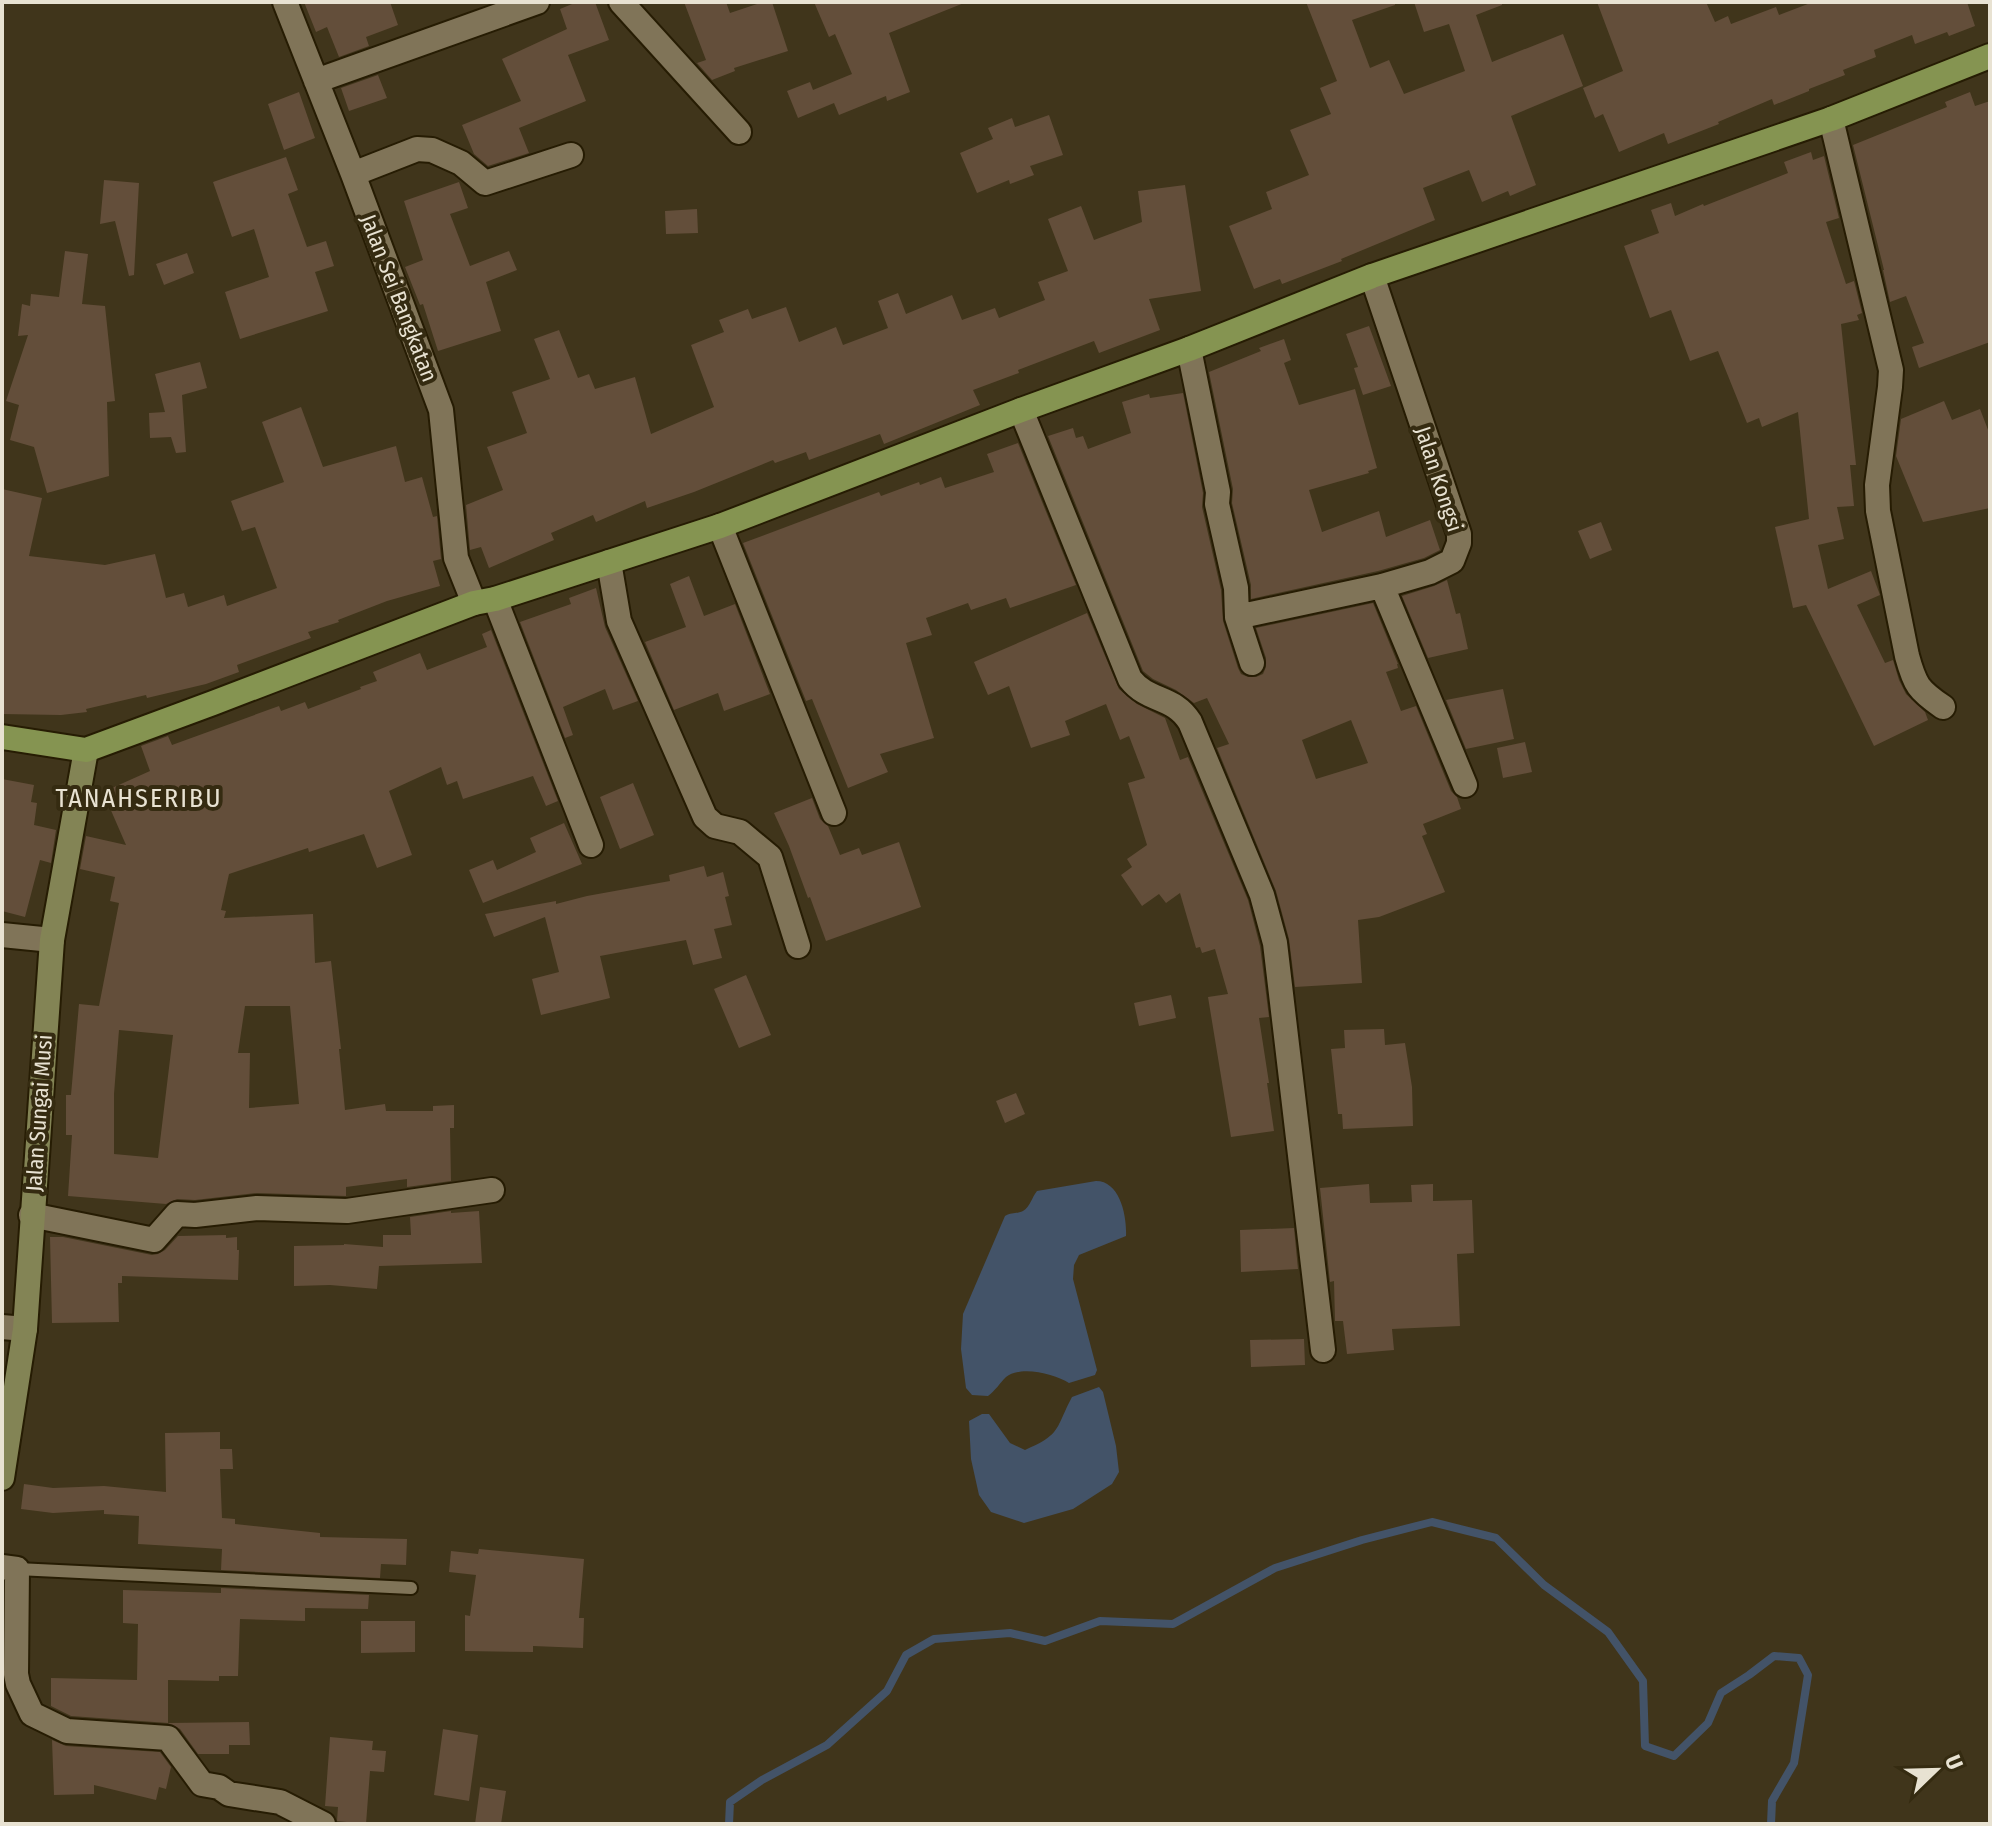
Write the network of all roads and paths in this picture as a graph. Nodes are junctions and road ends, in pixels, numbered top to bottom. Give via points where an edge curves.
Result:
1 (285, 2) edge
2 (537, 2) edge
3 (621, 2) edge
4 (1990, 56) edge
5 (316, 81) junction
6 (1831, 119) junction
7 (739, 132) dead end
8 (571, 155) dead end
9 (353, 174) junction
10 (1372, 276) junction
11 (1189, 349) junction
12 (1021, 410) junction
13 (720, 526) junction
14 (609, 562) junction
15 (1382, 586) junction
16 (484, 601) junction
17 (1237, 617) junction
18 (1252, 663) dead end
19 (1943, 707) dead end
20 (2, 737) edge
21 (86, 750) junction
22 (1465, 785) dead end
23 (834, 813) dead end
24 (591, 845) dead end
25 (2, 935) edge
26 (52, 940) junction
27 (798, 946) dead end
28 (492, 1190) dead end
29 (31, 1215) junction
30 (13, 1328) edge
31 (1323, 1350) dead end
32 (2, 1478) edge
33 (10, 1568) edge
34 (411, 1588) dead end
35 (323, 1824) edge

1 - 5 street, Jalan Sei Bangkatan
2 - 5 street
3 - 7 street
4 - 6 main road
5 - 9 street, Jalan Sei Bangkatan
6 - 10 main road
6 - 19 street via 1891,370 1878,511 1913,676 1922,693
8 - 9 street via 485,183 461,163 432,150 417,149
9 - 16 street, Jalan Sei Bangkatan via 441,410 456,558
10 - 11 main road
10 - 15 street, Jalan Kongsi via 1459,534 1452,561
11 - 12 main road
11 - 17 street via 1236,588
12 - 13 main road
12 - 31 street via 1130,679 1143,692 1177,706 1190,722 1262,895 1275,943
13 - 14 main road
13 - 23 street
14 - 16 main road
14 - 27 street via 619,621 705,817 715,826 740,832 770,857
15 - 17 street, Jalan Kongsi
15 - 22 street
16 - 21 main road
16 - 24 street, Jalan Sei Bangkatan
17 - 18 street
20 - 21 main road
21 - 26 main road, Jalan Sungai Musi
25 - 26 street
26 - 29 main road, Jalan Sungai Musi
28 - 29 street via 347,1211 257,1208 177,1214 154,1240
29 - 30 main road, Jalan Sungai Musi
30 - 32 main road, Jalan Sungai Musi
33 - 34 lane
33 - 35 street via 16,1674 32,1714 67,1731 168,1738 202,1784 280,1802

